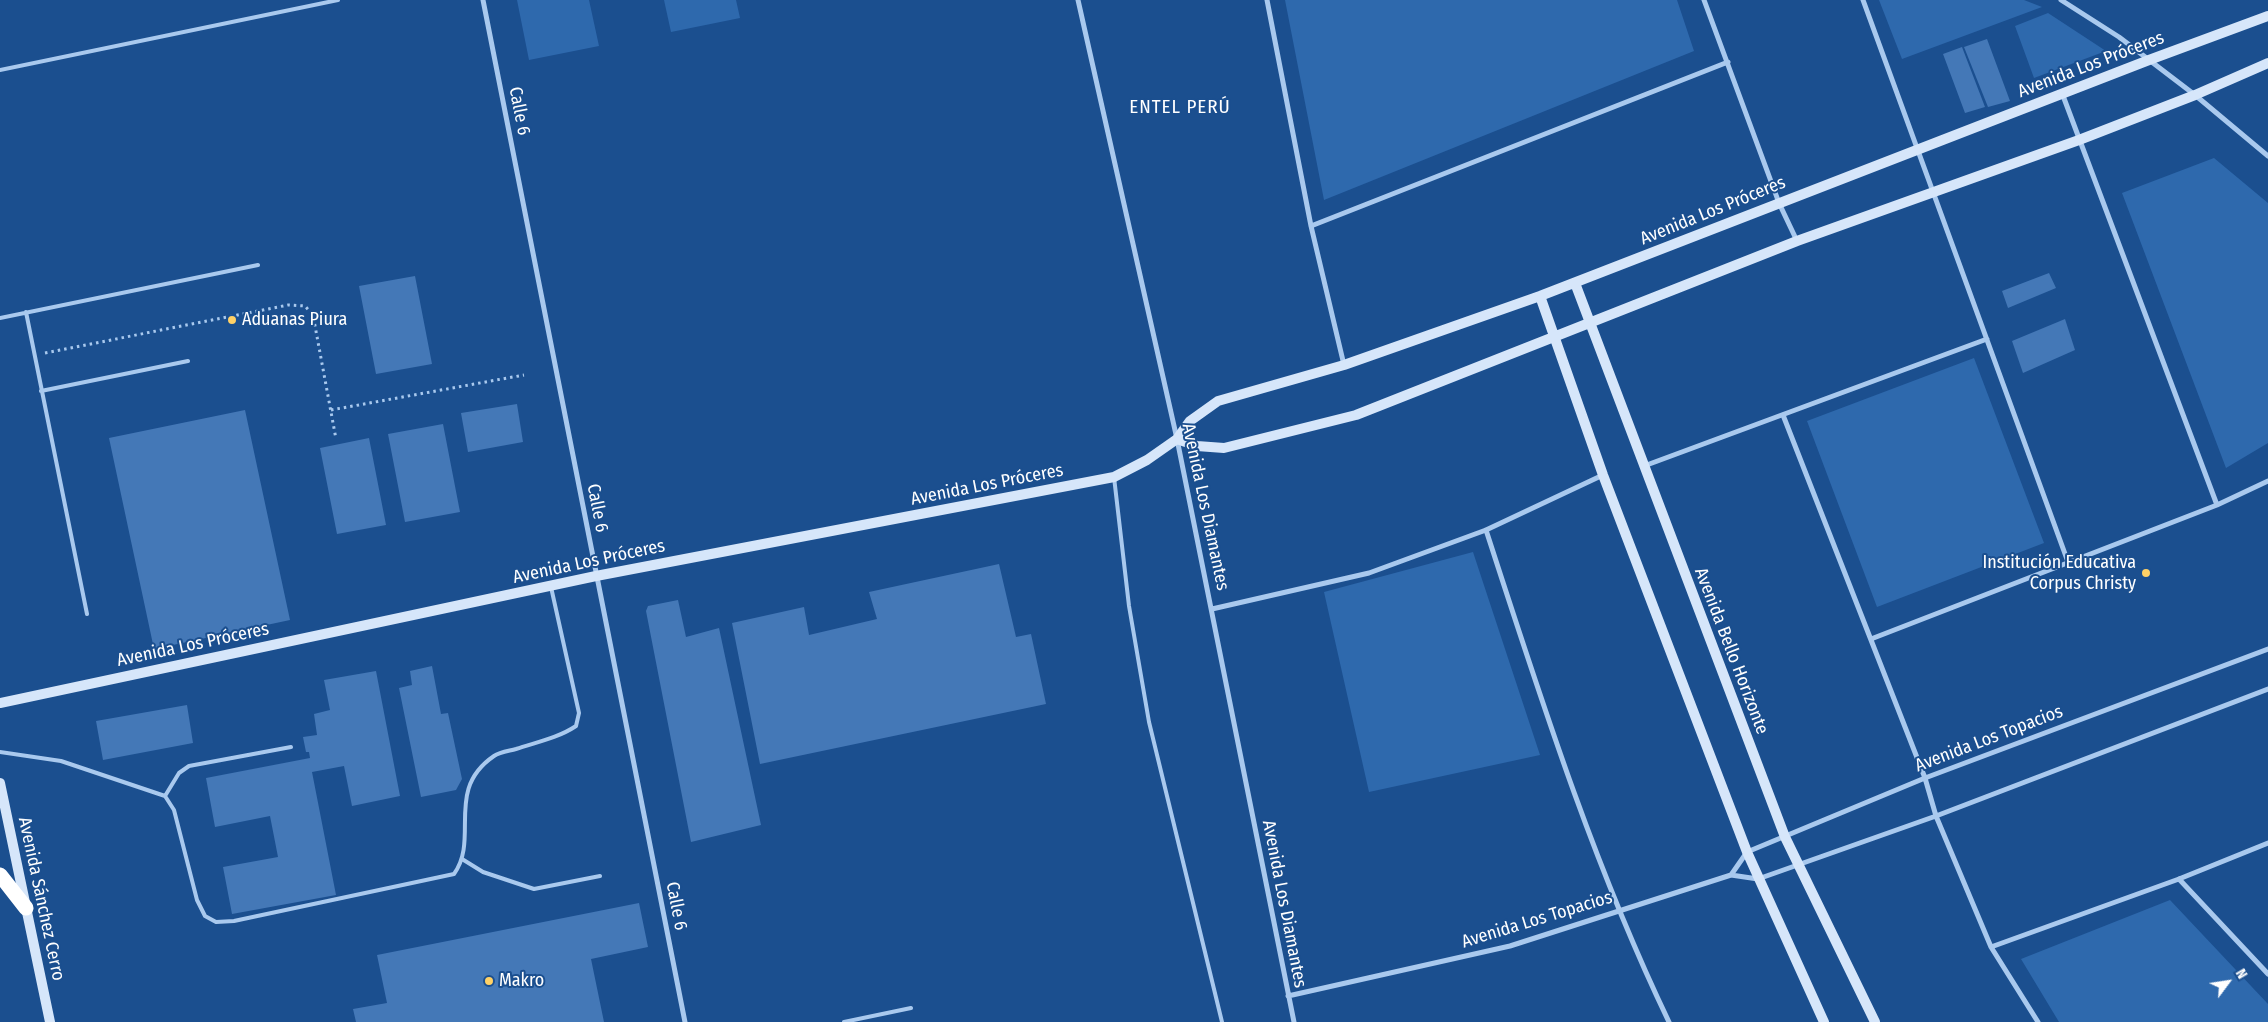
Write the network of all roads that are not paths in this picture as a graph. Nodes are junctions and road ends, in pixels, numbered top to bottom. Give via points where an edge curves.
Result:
1 (338, 0) edge
2 (483, 0) edge
3 (1078, 0) edge
4 (1267, 0) edge
5 (1704, 0) edge
6 (1864, 0) edge
7 (2061, 0) edge
8 (2268, 16) edge
9 (2149, 60) junction
10 (1728, 62) junction
11 (2268, 63) edge
12 (0, 70) edge
13 (2062, 93) junction
14 (2195, 95) junction
15 (2079, 140) junction
16 (1917, 149) junction
17 (2268, 156) edge
18 (1932, 192) junction
19 (1779, 202) junction
20 (1311, 226) junction
21 (1797, 241) junction
22 (258, 265) dead end
23 (1575, 283) junction
24 (1540, 296) junction
25 (26, 312) junction
26 (0, 318) edge
27 (1589, 322) junction
28 (1553, 336) junction
29 (1987, 339) junction
30 (188, 361) dead end
31 (1344, 365) junction
32 (42, 391) junction
33 (1784, 416) junction
34 (1177, 439) junction
35 (1644, 467) junction
36 (1603, 475) junction
37 (1114, 477) junction
38 (2268, 481) edge
39 (2217, 505) junction
40 (1486, 530) junction
41 (2068, 562) junction
42 (596, 576) junction
43 (550, 586) junction
44 (1212, 609) junction
45 (87, 614) dead end
46 (1871, 639) junction
47 (2268, 649) edge
48 (2268, 689) edge
49 (0, 703) edge
50 (291, 746) dead end
51 (0, 752) edge
52 (1925, 778) junction
53 (0, 783) edge
54 (164, 796) junction
55 (1936, 816) junction
56 (1785, 836) junction
57 (2268, 843) edge
58 (1747, 852) junction
59 (462, 859) junction
60 (1797, 864) junction
61 (1731, 874) junction
62 (0, 875) edge
63 (600, 876) dead end
64 (1758, 879) junction
65 (2179, 879) junction
66 (26, 908) junction
67 (1620, 910) junction
68 (1991, 946) junction
69 (2268, 974) edge
70 (1288, 996) junction
71 (912, 1008) dead end
72 (50, 1022) edge
73 (684, 1022) edge
74 (844, 1022) edge
75 (1222, 1022) edge
76 (1294, 1022) edge
77 (1668, 1022) edge
78 (1824, 1022) edge
79 (1875, 1022) edge
80 (2038, 1022) edge

1 - 12 lane
2 - 42 street, Calle 6
3 - 34 street, Avenida Los Diamantes
4 - 20 street
5 - 10 street
6 - 16 street
7 - 9 street
8 - 9 street, Avenida Los Próceres
9 - 13 street, Avenida Los Próceres
9 - 14 street
10 - 19 street
10 - 20 street
11 - 14 street
13 - 15 street
13 - 16 street, Avenida Los Próceres
14 - 15 street
14 - 17 street
15 - 18 street
15 - 39 street
16 - 18 street
16 - 19 street, Avenida Los Próceres
18 - 21 street
18 - 29 street
19 - 21 street
19 - 23 street, Avenida Los Próceres
20 - 31 street
21 - 27 street
22 - 25 lane
23 - 24 street, Avenida Los Próceres
23 - 27 street, Avenida Bello Horizonte
24 - 28 street
24 - 31 street, Avenida Los Próceres
25 - 26 lane
25 - 32 lane
27 - 28 street
27 - 35 street, Avenida Bello Horizonte
28 - 34 street via 1356,415 1224,448 1197,446
28 - 36 street
29 - 33 street
29 - 41 street
30 - 32 lane
31 - 34 street, Avenida Los Próceres via 1218,401 1190,421
32 - 45 lane
33 - 35 street
33 - 46 street
34 - 37 street, Avenida Los Próceres
34 - 44 street, Avenida Los Diamantes
35 - 56 street, Avenida Bello Horizonte
36 - 40 street
36 - 58 street
37 - 42 street, Avenida Los Próceres
37 - 75 lane via 1129,606 1149,722
38 - 39 street
39 - 41 street
40 - 44 street via 1369,572
40 - 67 street via 1558,749
41 - 46 street
42 - 43 street, Avenida Los Próceres
42 - 73 street, Calle 6
43 - 49 street, Avenida Los Próceres
43 - 59 lane via 579,713 576,726 564,734 495,755 477,772 466,793
44 - 70 street, Avenida Los Diamantes
46 - 52 street
47 - 52 street, Avenida Los Topacios
48 - 55 street
50 - 54 lane via 189,766 179,773
51 - 54 lane via 61,761
52 - 55 street
52 - 56 street, Avenida Los Topacios
53 - 66 street, Avenida Sánchez Cerro
54 - 59 lane via 174,810 197,900 205,916 216,922 234,921 454,874
55 - 60 street
55 - 68 street
56 - 58 street, Avenida Los Topacios
56 - 60 street, Avenida Bello Horizonte
57 - 65 street
58 - 61 street
58 - 64 street
59 - 63 lane via 482,872 534,889
60 - 64 street
60 - 79 street, Avenida Bello Horizonte
61 - 64 street, Avenida Los Topacios
61 - 67 street, Avenida Los Topacios
62 - 66 highway
64 - 78 street
65 - 68 street
65 - 69 street
66 - 72 street, Avenida Sánchez Cerro
67 - 70 street, Avenida Los Topacios via 1510,946
67 - 77 street
68 - 80 street
70 - 76 street, Avenida Los Diamantes
71 - 74 lane

